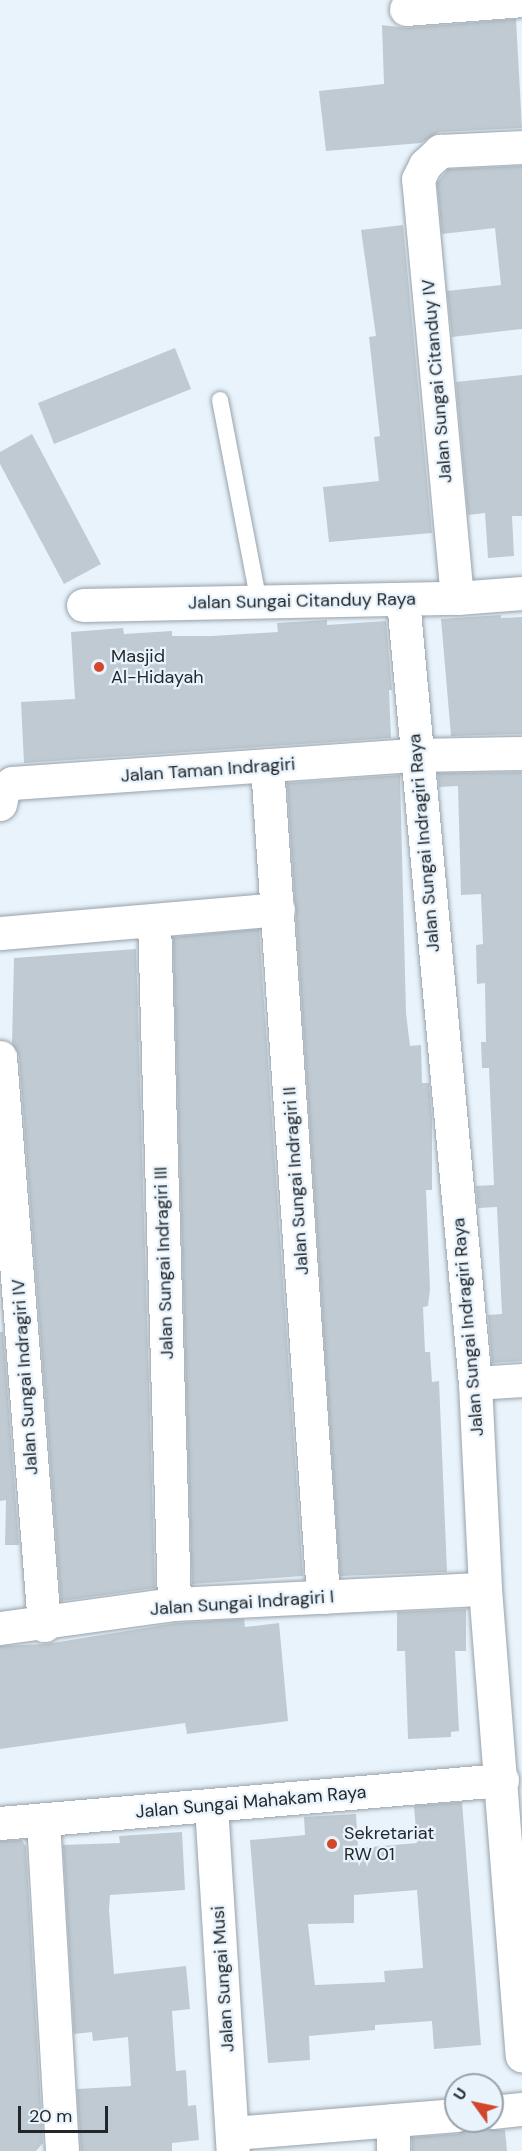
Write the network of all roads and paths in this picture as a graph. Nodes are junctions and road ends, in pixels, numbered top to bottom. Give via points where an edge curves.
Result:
1 (522, 0) edge
2 (406, 9) dead end
3 (522, 147) edge
4 (220, 400) dead end
5 (522, 593) edge
6 (457, 598) junction
7 (403, 600) junction
8 (259, 602) junction
9 (82, 605) dead end
10 (522, 753) edge
11 (416, 755) junction
12 (267, 766) junction
13 (1, 797) edge
14 (278, 909) junction
15 (154, 921) junction
16 (0, 933) edge
17 (0, 1057) edge
18 (522, 1380) edge
19 (475, 1383) junction
20 (485, 1589) junction
21 (323, 1597) junction
22 (174, 1605) junction
23 (44, 1624) junction
24 (0, 1628) edge
25 (502, 1780) junction
26 (211, 1806) junction
27 (42, 1821) junction
28 (0, 1823) edge
29 (522, 2056) edge
30 (522, 2109) edge
31 (504, 2111) edge
32 (444, 2119) edge
33 (393, 2135) edge
34 (233, 2142) edge
35 (62, 2151) edge

1 - 2 street
3 - 6 street, Jalan Sungai Citanduy IV via 440,151 425,165 418,179
4 - 8 lane
5 - 6 street, Jalan Sungai Citanduy Raya
6 - 7 street, Jalan Sungai Citanduy Raya
7 - 8 street, Jalan Sungai Citanduy Raya
7 - 11 street, Jalan Sungai Indragiri Raya
8 - 9 street, Jalan Sungai Citanduy Raya
10 - 11 street, Jalan Taman Indragiri
11 - 12 street, Jalan Taman Indragiri
11 - 19 street, Jalan Sungai Indragiri Raya
12 - 13 street, Jalan Taman Indragiri via 12,783
12 - 14 street, Jalan Sungai Indragiri II
14 - 15 street
14 - 21 street, Jalan Sungai Indragiri II
15 - 16 street
15 - 22 street, Jalan Sungai Indragiri III
17 - 23 street, Jalan Sungai Indragiri IV
18 - 19 street
19 - 20 street, Jalan Sungai Indragiri Raya
20 - 21 street, Jalan Sungai Indragiri I
20 - 25 street, Jalan Sungai Indragiri Raya
21 - 22 street, Jalan Sungai Indragiri I
22 - 23 street, Jalan Sungai Indragiri I
23 - 24 street, Jalan Sungai Indragiri I
25 - 26 street, Jalan Sungai Mahakam Raya
25 - 29 street, Jalan Sungai Indragiri Raya
26 - 27 street, Jalan Sungai Mahakam Raya
26 - 34 street, Jalan Sungai Musi
27 - 28 street, Jalan Sungai Mahakam Raya
27 - 35 street
30 - 31 street
32 - 33 street
33 - 34 street

